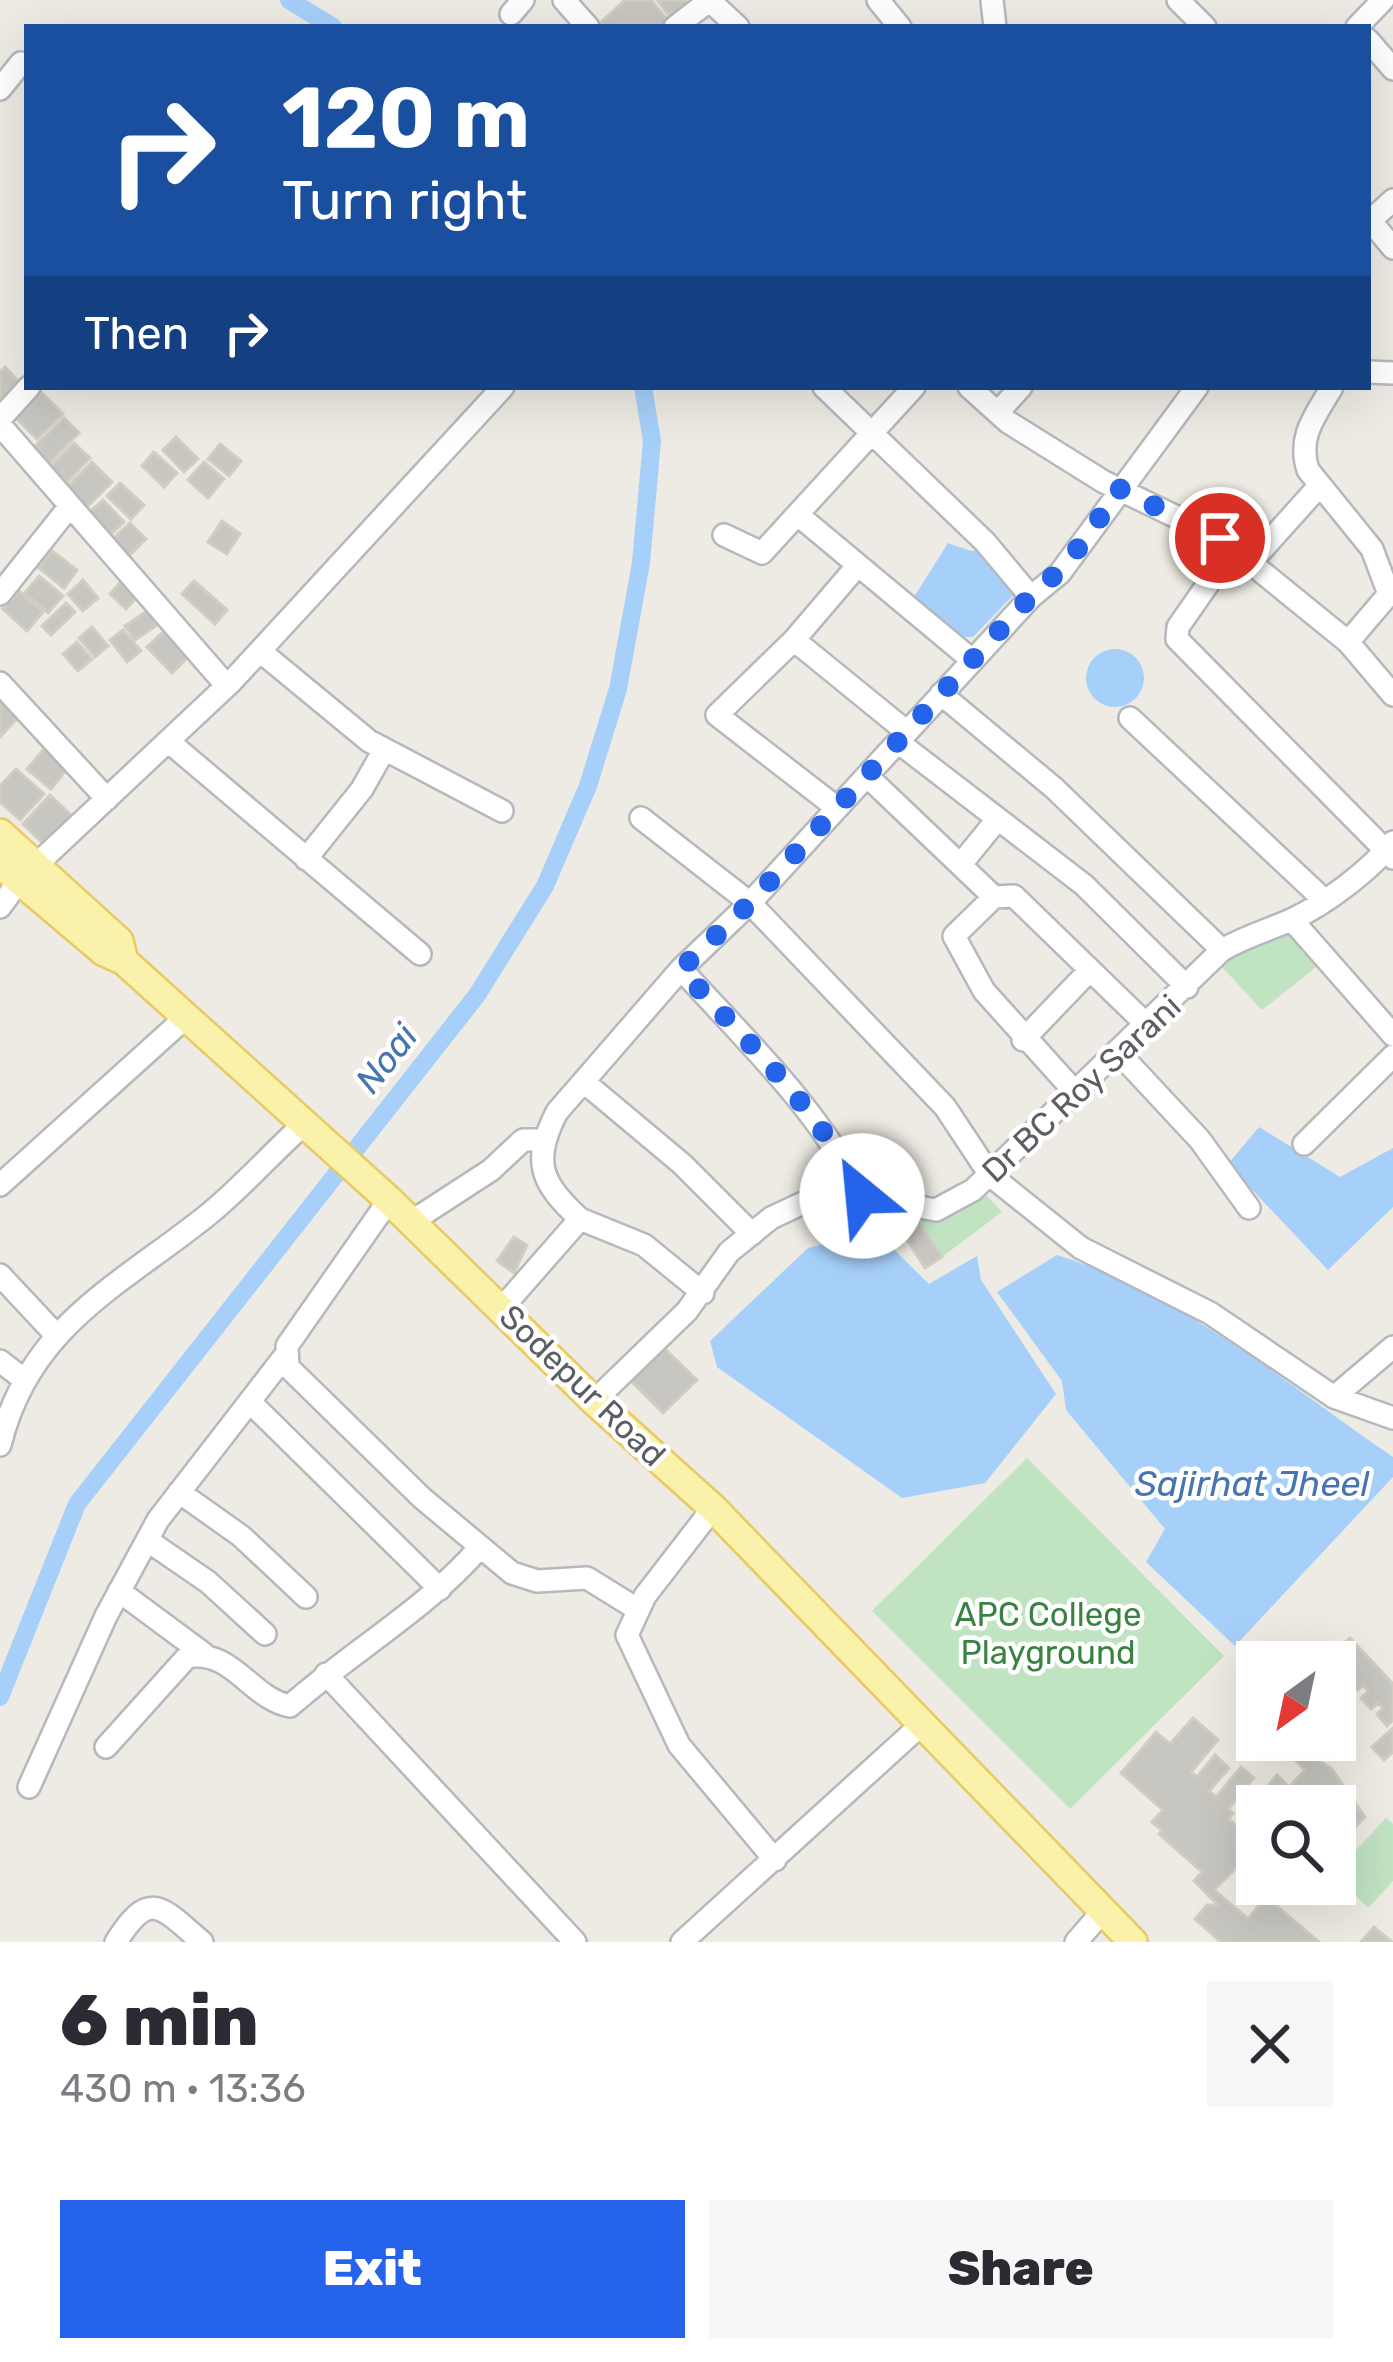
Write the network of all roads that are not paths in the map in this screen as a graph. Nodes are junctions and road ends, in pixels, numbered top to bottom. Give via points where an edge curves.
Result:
1 (564, 0) edge
2 (747, 0) edge
3 (878, 0) edge
4 (1383, 0) edge
5 (721, 11) edge
6 (584, 24) edge
7 (684, 24) edge
8 (898, 24) edge
9 (1360, 24) edge
10 (1371, 43) edge
11 (21, 63) dead end
12 (1393, 69) edge
13 (0, 89) edge
14 (1371, 222) edge
15 (1393, 248) edge
16 (27, 390) edge
17 (500, 390) edge
18 (827, 390) edge
19 (911, 390) edge
20 (972, 390) edge
21 (1018, 390) edge
22 (1195, 390) edge
23 (1330, 390) edge
24 (998, 412) junction
25 (0, 422) edge
26 (869, 430) junction
27 (1321, 485) junction
28 (1118, 488) junction
29 (70, 506) junction
30 (798, 514) junction
31 (724, 535) dead end
32 (1242, 555) junction
33 (858, 565) junction
34 (0, 594) edge
35 (1391, 595) edge
36 (1030, 597) junction
37 (794, 640) junction
38 (1348, 642) junction
39 (260, 650) junction
40 (972, 660) junction
41 (0, 682) edge
42 (227, 686) junction
43 (941, 694) junction
44 (1393, 694) edge
45 (1130, 718) dead end
46 (902, 737) junction
47 (168, 741) junction
48 (384, 750) junction
49 (867, 776) junction
50 (107, 800) junction
51 (837, 808) junction
52 (502, 811) dead end
53 (641, 818) dead end
54 (996, 821) junction
55 (0, 833) edge
56 (1391, 850) edge
57 (306, 859) junction
58 (961, 865) junction
59 (19, 871) edge
60 (994, 897) junction
61 (1324, 899) junction
62 (750, 903) junction
63 (0, 907) edge
64 (1292, 920) junction
65 (1222, 950) junction
66 (420, 954) dead end
67 (681, 969) junction
68 (1090, 970) junction
69 (1187, 987) junction
70 (184, 1019) junction
71 (1147, 1025) junction
72 (1393, 1035) edge
73 (1023, 1040) junction
74 (1119, 1053) junction
75 (1393, 1056) edge
76 (584, 1082) junction
77 (1075, 1092) junction
78 (309, 1131) junction
79 (542, 1140) junction
80 (1304, 1144) dead end
81 (990, 1174) junction
82 (0, 1185) edge
83 (380, 1192) junction
84 (862, 1196) junction
85 (1249, 1208) dead end
86 (580, 1219) junction
87 (411, 1222) junction
88 (752, 1234) junction
89 (0, 1275) edge
90 (704, 1293) junction
91 (502, 1308) junction
92 (57, 1336) junction
93 (1393, 1347) edge
94 (284, 1358) junction
95 (0, 1361) edge
96 (22, 1378) junction
97 (1334, 1397) junction
98 (594, 1401) junction
99 (250, 1402) junction
100 (1393, 1418) edge
101 (1, 1433) edge
102 (179, 1492) junction
103 (713, 1508) junction
104 (147, 1540) junction
105 (480, 1546) junction
106 (440, 1589) junction
107 (119, 1591) junction
108 (306, 1597) dead end
109 (637, 1609) junction
110 (265, 1634) dead end
111 (204, 1654) junction
112 (326, 1674) junction
113 (922, 1724) junction
114 (106, 1748) dead end
115 (29, 1787) dead end
116 (775, 1860) junction
117 (1103, 1910) junction
118 (116, 1942) edge
119 (202, 1942) edge
120 (575, 1942) edge
121 (682, 1942) edge
122 (1076, 1942) edge
123 (1133, 1942) edge

1 - 6 street
2 - 5 street
3 - 8 street
4 - 9 street
5 - 7 street
10 - 12 street
11 - 13 street
14 - 15 street
16 - 25 street
17 - 39 street
18 - 26 street
19 - 26 street
20 - 24 street
21 - 24 street
22 - 28 street
23 - 27 street via 1304,435 1308,470
24 - 28 street
25 - 29 street
26 - 30 street
26 - 36 street
27 - 32 street
27 - 35 street via 1372,549
28 - 32 street
28 - 36 street via 1086,543
29 - 34 street
29 - 42 street
30 - 31 street via 762,553
30 - 33 street
32 - 38 street
32 - 56 street via 1178,627 1177,639
33 - 37 street
33 - 40 street
35 - 38 street
36 - 40 street
37 - 46 street
37 - 51 street via 717,715
38 - 44 street
39 - 42 street
39 - 48 street
40 - 43 street
41 - 50 street
42 - 47 street
43 - 46 street
43 - 65 street via 1054,788
45 - 61 street
46 - 49 street
46 - 54 street
47 - 50 street
47 - 57 street
48 - 52 street
48 - 57 street
49 - 51 street
49 - 58 street
50 - 59 street
51 - 62 street
53 - 62 street
54 - 58 street
54 - 69 street via 1084,885
55 - 59 main road, Sodepur Road
56 - 61 street, Dr BC Roy Sarani
57 - 66 street
58 - 60 street
59 - 63 street
59 - 70 main road, Sodepur Road
60 - 68 street via 1014,896
60 - 73 street via 954,935 984,992
61 - 64 street, Dr BC Roy Sarani
62 - 67 street
62 - 81 street via 945,1107
64 - 65 street, Dr BC Roy Sarani
64 - 72 street
65 - 69 street, Dr BC Roy Sarani
67 - 76 street
67 - 84 street via 793,1088
68 - 71 street
68 - 73 street
69 - 71 street, Dr BC Roy Sarani
70 - 78 main road, Sodepur Road
70 - 82 street
71 - 74 street, Dr BC Roy Sarani
73 - 77 street
74 - 77 street, Dr BC Roy Sarani
74 - 85 street via 1200,1140
75 - 80 street
76 - 79 street
76 - 88 street
77 - 81 street, Dr BC Roy Sarani
78 - 83 main road, Sodepur Road
78 - 92 street via 86,1304
79 - 86 street via 545,1180
79 - 87 street via 523,1140
81 - 84 street, Dr BC Roy Sarani via 935,1210
81 - 97 street via 1081,1248 1210,1313
83 - 87 main road, Sodepur Road
83 - 94 street
84 - 88 street, Dr BC Roy Sarani via 803,1203
86 - 90 street via 644,1245
86 - 91 street
87 - 91 main road, Sodepur Road
88 - 90 street, Dr BC Roy Sarani via 729,1252
89 - 92 street
90 - 98 street, Dr BC Roy Sarani
91 - 98 main road, Sodepur Road
92 - 96 street
93 - 97 street
94 - 99 street
94 - 105 street
95 - 96 street
96 - 101 street
97 - 100 street
98 - 103 main road, Sodepur Road
99 - 102 street
99 - 106 street
102 - 104 street
102 - 108 street
103 - 109 street
103 - 113 main road, Sodepur Road
104 - 107 street
104 - 110 street
105 - 106 street
105 - 109 street via 526,1580 587,1577
106 - 112 street
107 - 111 street
107 - 115 street
109 - 116 street via 627,1635 632,1653 679,1745
111 - 112 street via 285,1707
111 - 114 street via 171,1670
112 - 120 street
113 - 116 street
113 - 117 main road, Sodepur Road
116 - 121 street
117 - 122 street
117 - 123 main road, Sodepur Road
118 - 119 street via 135,1912 149,1906

